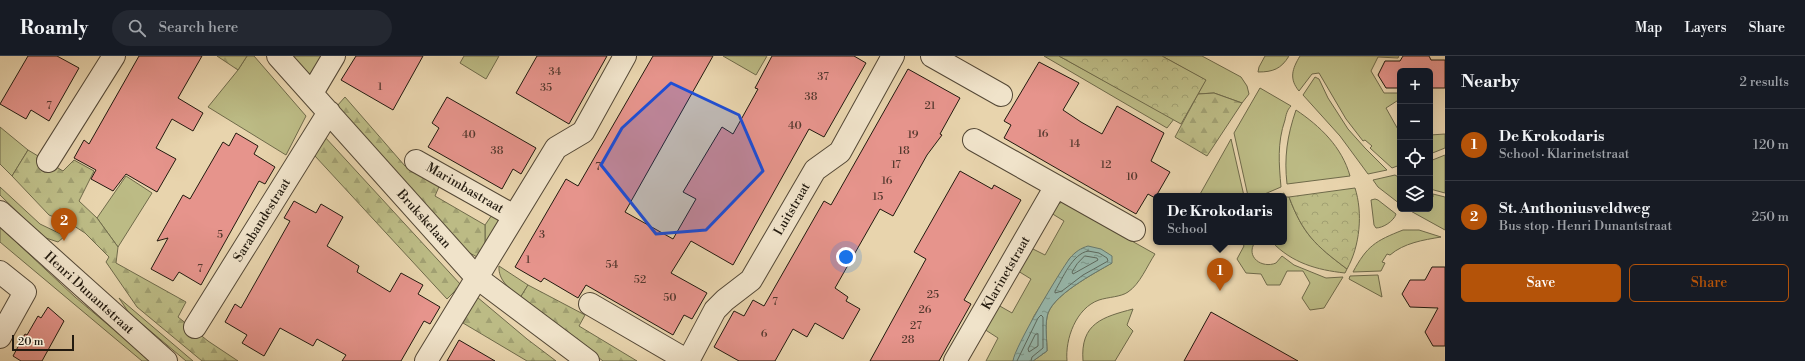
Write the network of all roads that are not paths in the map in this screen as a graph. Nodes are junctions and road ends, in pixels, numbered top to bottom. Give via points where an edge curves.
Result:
1 (114, 56) edge
2 (278, 56) edge
3 (334, 56) edge
4 (625, 56) edge
5 (893, 56) edge
6 (932, 56) edge
7 (312, 93) junction
8 (1001, 95) dead end
9 (329, 112) junction
10 (974, 140) dead end
11 (48, 161) dead end
12 (416, 161) dead end
13 (1056, 186) junction
14 (4, 215) edge
15 (514, 216) junction
16 (1134, 230) dead end
17 (0, 272) edge
18 (476, 277) junction
19 (590, 304) dead end
20 (195, 327) dead end
21 (0, 336) edge
22 (166, 361) edge
23 (426, 361) edge
24 (588, 361) edge
25 (688, 361) edge
26 (955, 361) edge

1 - 11 street
2 - 7 street, Brukskelaan
3 - 7 street
4 - 15 street, Marimbastraat via 583,132 556,148
5 - 25 street, Luitstraat via 840,152 815,170 751,280 715,310
6 - 8 street
7 - 9 street, Brukskelaan
9 - 18 street, Brukskelaan
9 - 20 street, Sarabandestraat
10 - 13 street
12 - 15 street, Marimbastraat
13 - 16 street
13 - 26 street, Klarinetstraat
14 - 22 street, Henri Dunantstraat
15 - 18 street, Marimbastraat
17 - 21 street via 25,292
18 - 23 street, Marimbastraat
18 - 24 street, Brukskelaan
19 - 25 street, Luitstraat

